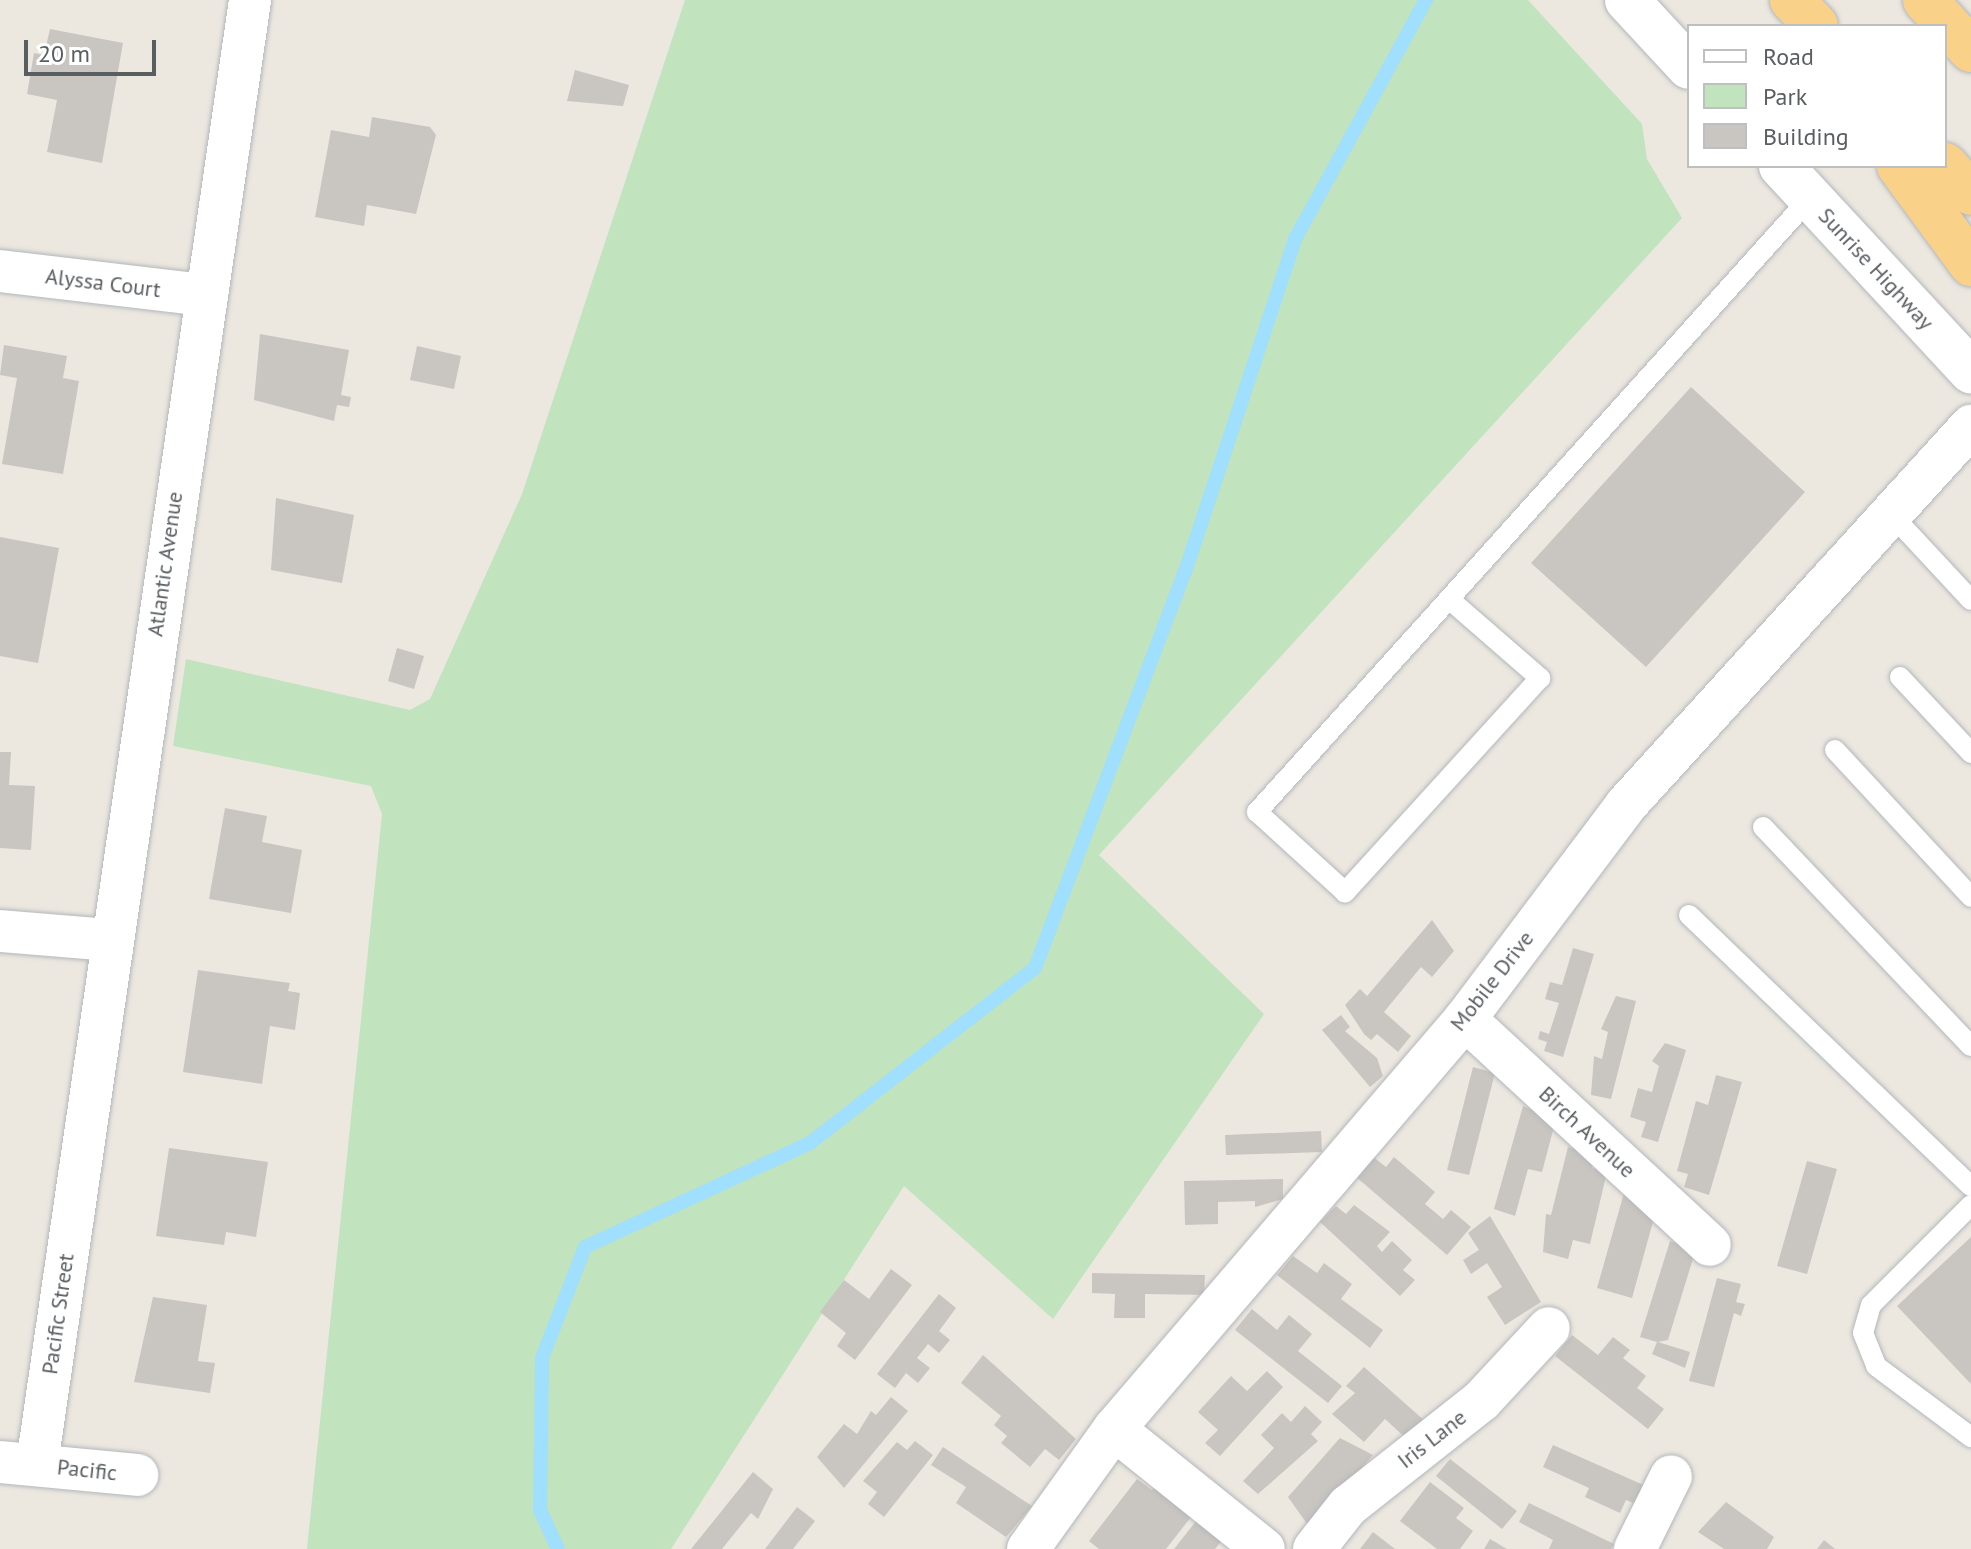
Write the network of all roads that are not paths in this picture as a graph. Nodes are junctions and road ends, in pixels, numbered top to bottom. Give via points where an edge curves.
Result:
1 (250, 0) edge
2 (1627, 0) edge
3 (1778, 0) edge
4 (1792, 0) edge
5 (1925, 0) edge
6 (1796, 24) edge
7 (1814, 24) edge
8 (1971, 50) edge
9 (1687, 65) edge
10 (1947, 167) edge
11 (1783, 168) edge
12 (1900, 168) edge
13 (1971, 193) edge
14 (1810, 198) junction
15 (1971, 264) edge
16 (0, 271) edge
17 (205, 295) junction
18 (1971, 371) edge
19 (1971, 426) edge
20 (1891, 514) junction
21 (1449, 599) junction
22 (1971, 600) edge
23 (1900, 677) dead end
24 (1835, 750) dead end
25 (1971, 753) edge
26 (1763, 827) dead end
27 (1971, 897) edge
28 (1689, 915) dead end
29 (0, 931) edge
30 (109, 940) junction
31 (1465, 1019) junction
32 (1971, 1046) edge
33 (83, 1128) joint
34 (1971, 1186) edge
35 (1971, 1205) edge
36 (1710, 1245) dead end
37 (1549, 1328) dead end
38 (1114, 1429) junction
39 (1971, 1437) edge
40 (18, 1463) edge
41 (137, 1475) dead end
42 (1671, 1476) dead end
43 (1028, 1549) edge
44 (1264, 1549) edge
45 (1314, 1549) edge
46 (1635, 1549) edge

1 - 17 street, Atlantic Avenue
2 - 9 main road
3 - 6 highway
4 - 7 highway
5 - 8 highway
10 - 13 highway
11 - 14 main road, Sunrise Highway
12 - 15 highway
14 - 18 main road, Sunrise Highway
14 - 21 lane
16 - 17 street, Alyssa Court
17 - 30 street, Atlantic Avenue
19 - 20 street, Mobile Drive
20 - 22 lane
20 - 31 street, Mobile Drive via 1626,805
21 - 21 lane via 1257,812 1345,892 1540,678
23 - 25 lane
24 - 27 lane
26 - 32 lane
28 - 34 lane
29 - 30 street
30 - 33 street, Atlantic Avenue
31 - 36 street, Birch Avenue
31 - 38 street, Mobile Drive
33 - 40 street, Pacific Street
35 - 39 lane via 1871,1305 1863,1333 1876,1366
37 - 45 street, Iris Lane via 1482,1400 1348,1506
38 - 43 street, Mobile Drive
38 - 44 street
40 - 41 street, Pacific
42 - 46 street

